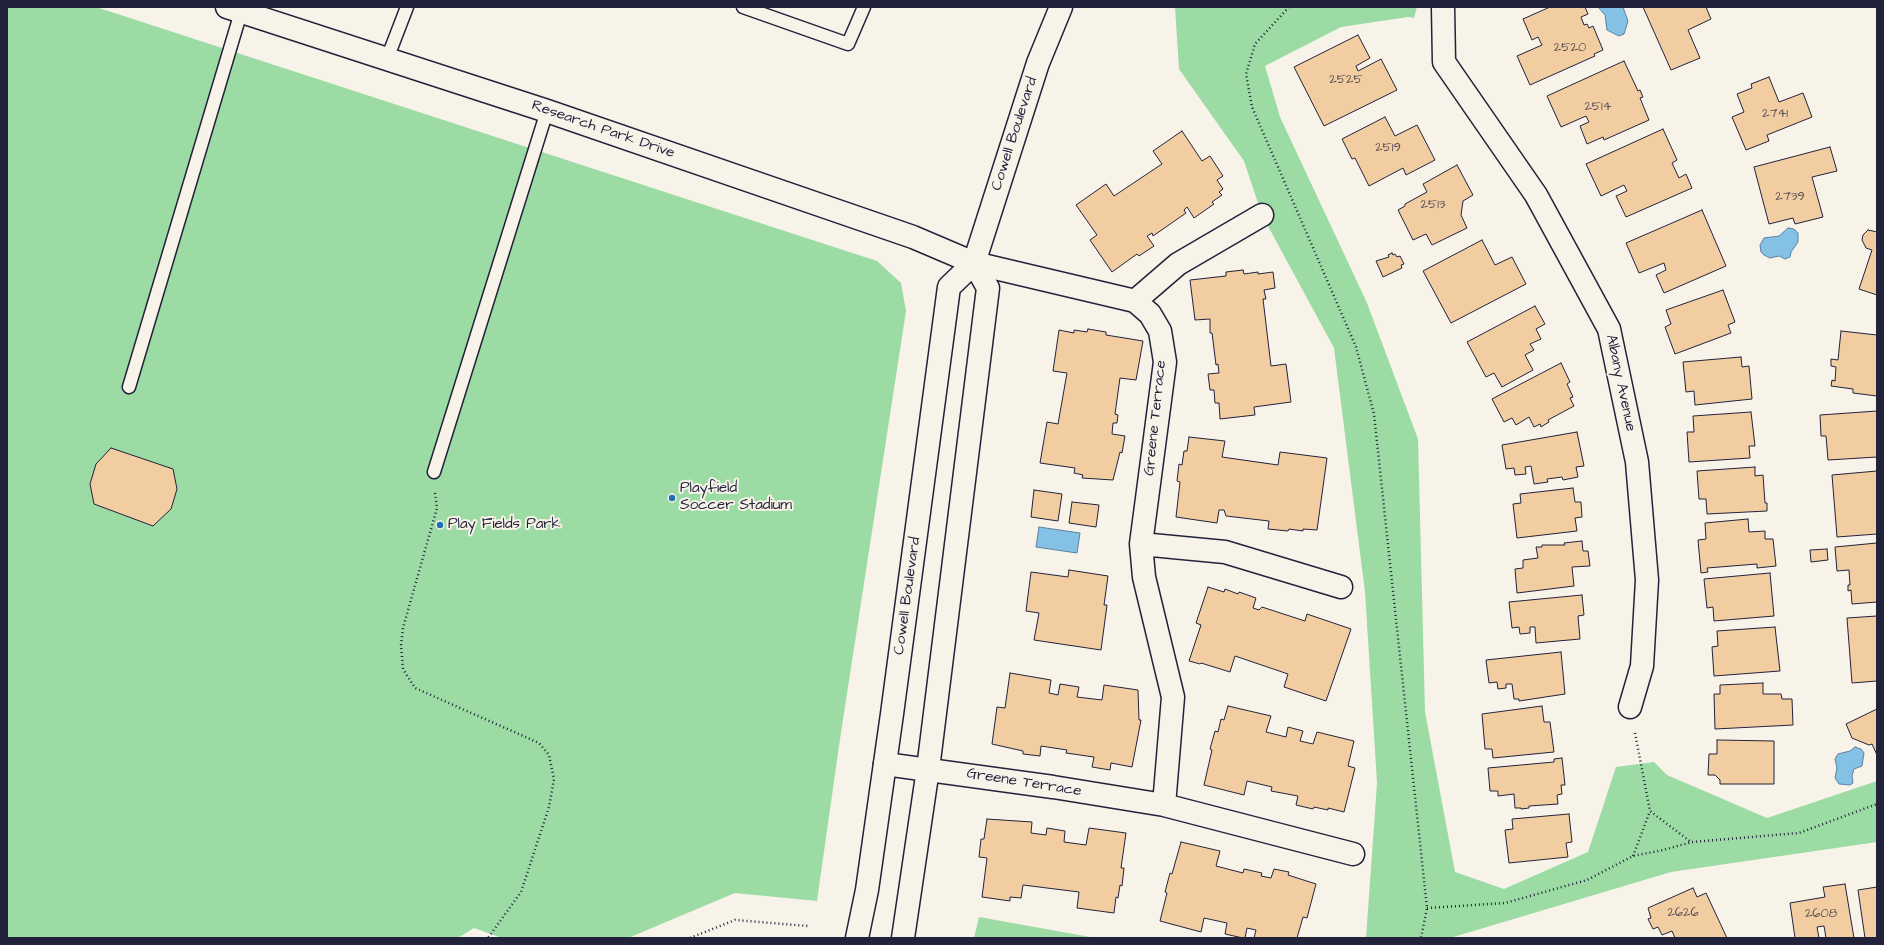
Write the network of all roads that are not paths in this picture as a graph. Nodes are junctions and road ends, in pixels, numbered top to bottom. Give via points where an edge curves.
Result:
1 (407, 7) edge
2 (742, 7) edge
3 (864, 7) edge
4 (1061, 7) edge
5 (1443, 7) edge
6 (234, 9) edge
7 (387, 59) junction
8 (547, 111) junction
9 (1262, 215) dead end
10 (974, 263) junction
11 (1135, 301) junction
12 (129, 387) dead end
13 (434, 472) road end
14 (1141, 544) junction
15 (1342, 587) dead end
16 (1630, 707) road end
17 (885, 764) junction
18 (928, 769) junction
19 (1164, 805) junction
20 (1352, 854) dead end
21 (857, 938) edge
22 (903, 938) edge

1 - 7 lane
2 - 3 lane via 848,44
4 - 10 street, Cowell Boulevard via 1038,63
5 - 16 street, Albany Avenue via 1444,62 1536,195 1608,329 1637,462 1647,580 1642,666
6 - 7 street, Research Park Drive
6 - 12 lane
7 - 8 street, Research Park Drive
8 - 10 street, Research Park Drive via 913,237
8 - 13 lane
9 - 11 street via 1178,264
10 - 11 street, Greene Terrace
10 - 17 street, Cowell Boulevard via 949,287
10 - 18 street via 988,288
11 - 14 street, Greene Terrace via 1150,314 1160,330 1165,362
14 - 15 street via 1225,552
14 - 19 street, Greene Terrace via 1144,577 1173,697
17 - 18 street, Greene Terrace
17 - 21 street, Cowell Boulevard via 867,890
18 - 19 street, Greene Terrace
18 - 22 street
19 - 20 street, Greene Terrace

